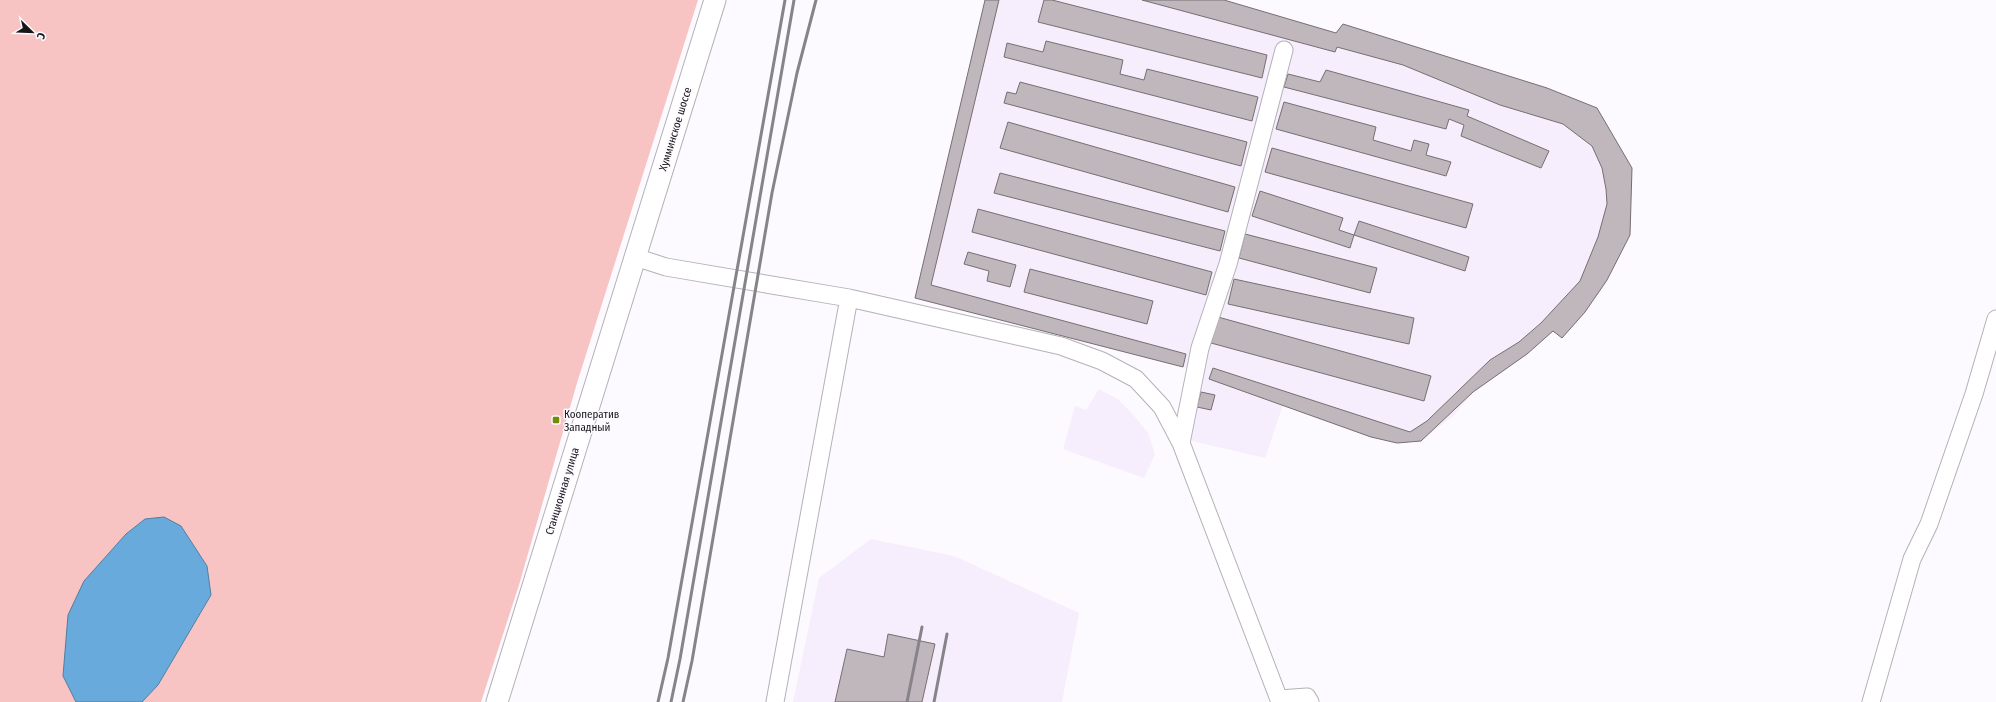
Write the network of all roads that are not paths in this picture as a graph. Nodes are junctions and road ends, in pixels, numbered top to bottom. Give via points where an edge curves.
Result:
1 (714, 0) edge
2 (1284, 50) dead end
3 (635, 257) junction
4 (849, 298) junction
5 (1996, 319) edge
6 (1181, 443) junction
7 (1279, 701) edge
8 (497, 702) edge
9 (775, 702) edge
10 (1310, 702) edge
11 (1871, 702) edge

1 - 3 main road, Хумминское шоссе
2 - 6 street via 1228,264 1200,348
3 - 4 street via 666,267
3 - 8 main road, Станционная улица
4 - 6 street via 1060,346 1102,361 1136,379 1162,407
4 - 9 street
5 - 11 street via 1974,394 1929,524 1912,558
6 - 7 street
7 - 10 street via 1307,697

